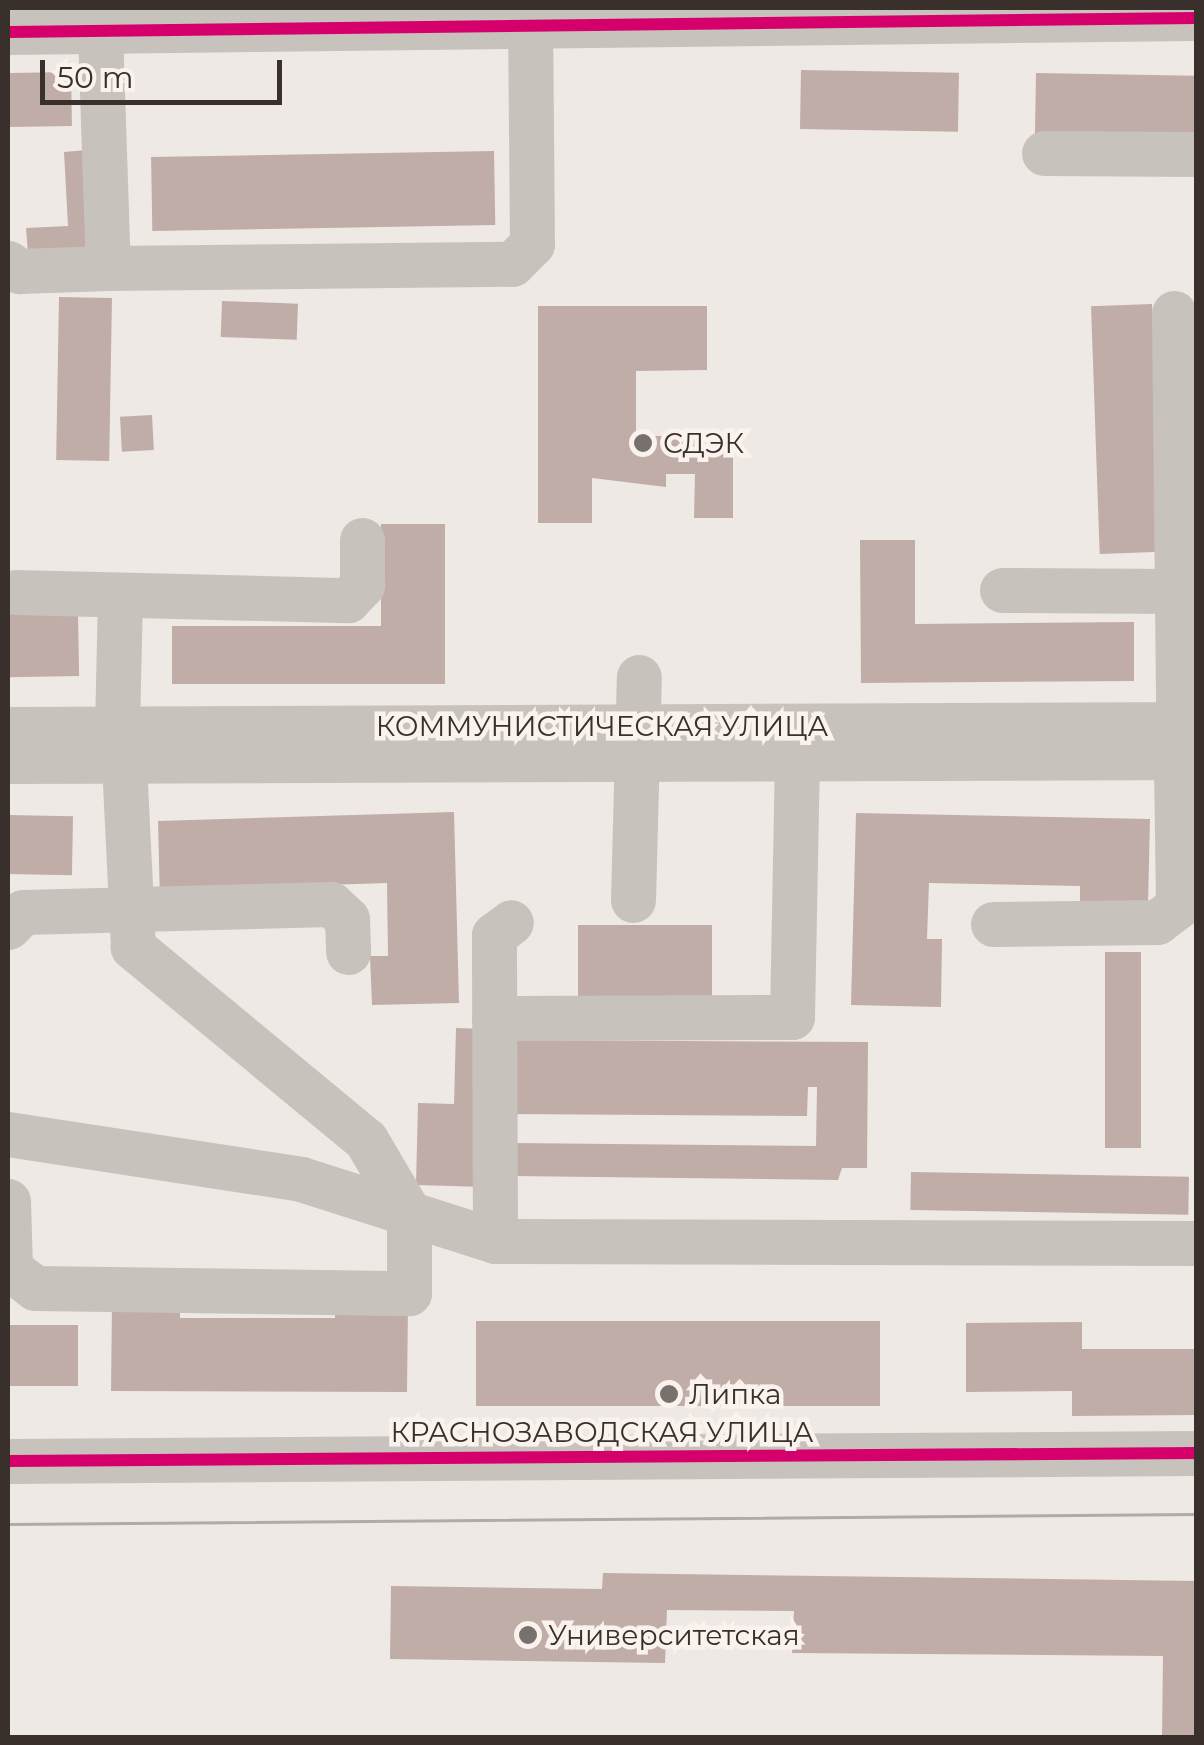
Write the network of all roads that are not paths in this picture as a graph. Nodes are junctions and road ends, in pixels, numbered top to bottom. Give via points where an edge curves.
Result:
1 (878, 14) edge
2 (1196, 18) edge
3 (530, 26) junction
4 (100, 31) junction
5 (8, 32) edge
6 (1044, 153) dead end
7 (1196, 154) edge
8 (8, 262) edge
9 (108, 268) junction
10 (1174, 313) dead end
11 (362, 540) dead end
12 (1002, 590) dead end
13 (1176, 591) junction
14 (14, 592) dead end
15 (120, 594) junction
16 (638, 677) dead end
17 (8, 728) edge
18 (1187, 741) edge
19 (636, 742) junction
20 (121, 744) junction
21 (797, 758) junction
22 (8, 760) edge
23 (632, 900) dead end
24 (133, 909) junction
25 (511, 922) dead end
26 (993, 924) dead end
27 (8, 927) edge
28 (348, 952) dead end
29 (494, 1018) junction
30 (8, 1134) edge
31 (8, 1201) edge
32 (410, 1214) junction
33 (495, 1241) junction
34 (1196, 1244) edge
35 (1196, 1453) edge
36 (8, 1461) edge

1 - 2 street
1 - 3 street
3 - 4 street
3 - 9 street via 532,244 512,264
4 - 5 street
4 - 9 street
6 - 7 street
8 - 9 street via 19,271
10 - 13 street
11 - 15 street via 362,585 348,600
12 - 13 street
13 - 18 street
14 - 15 street
15 - 20 street
16 - 19 street
17 - 20 street, КОММУНИСТИЧЕСКАЯ УЛИЦА
18 - 19 street, КОММУНИСТИЧЕСКАЯ УЛИЦА
18 - 21 street
18 - 26 street via 1178,906 1157,922
19 - 20 street, КОММУНИСТИЧЕСКАЯ УЛИЦА
19 - 21 street
19 - 23 street
20 - 22 street
20 - 24 street
21 - 29 street via 792,1018
24 - 27 street via 23,912
24 - 28 street via 332,904 347,919
24 - 32 street via 133,948 366,1140
25 - 29 street via 494,935
29 - 33 street
30 - 32 street via 300,1179
31 - 32 street via 10,1269 34,1288 409,1293
32 - 33 street
33 - 34 street
35 - 36 street, КРАСНОЗАВОДСКАЯ УЛИЦА

